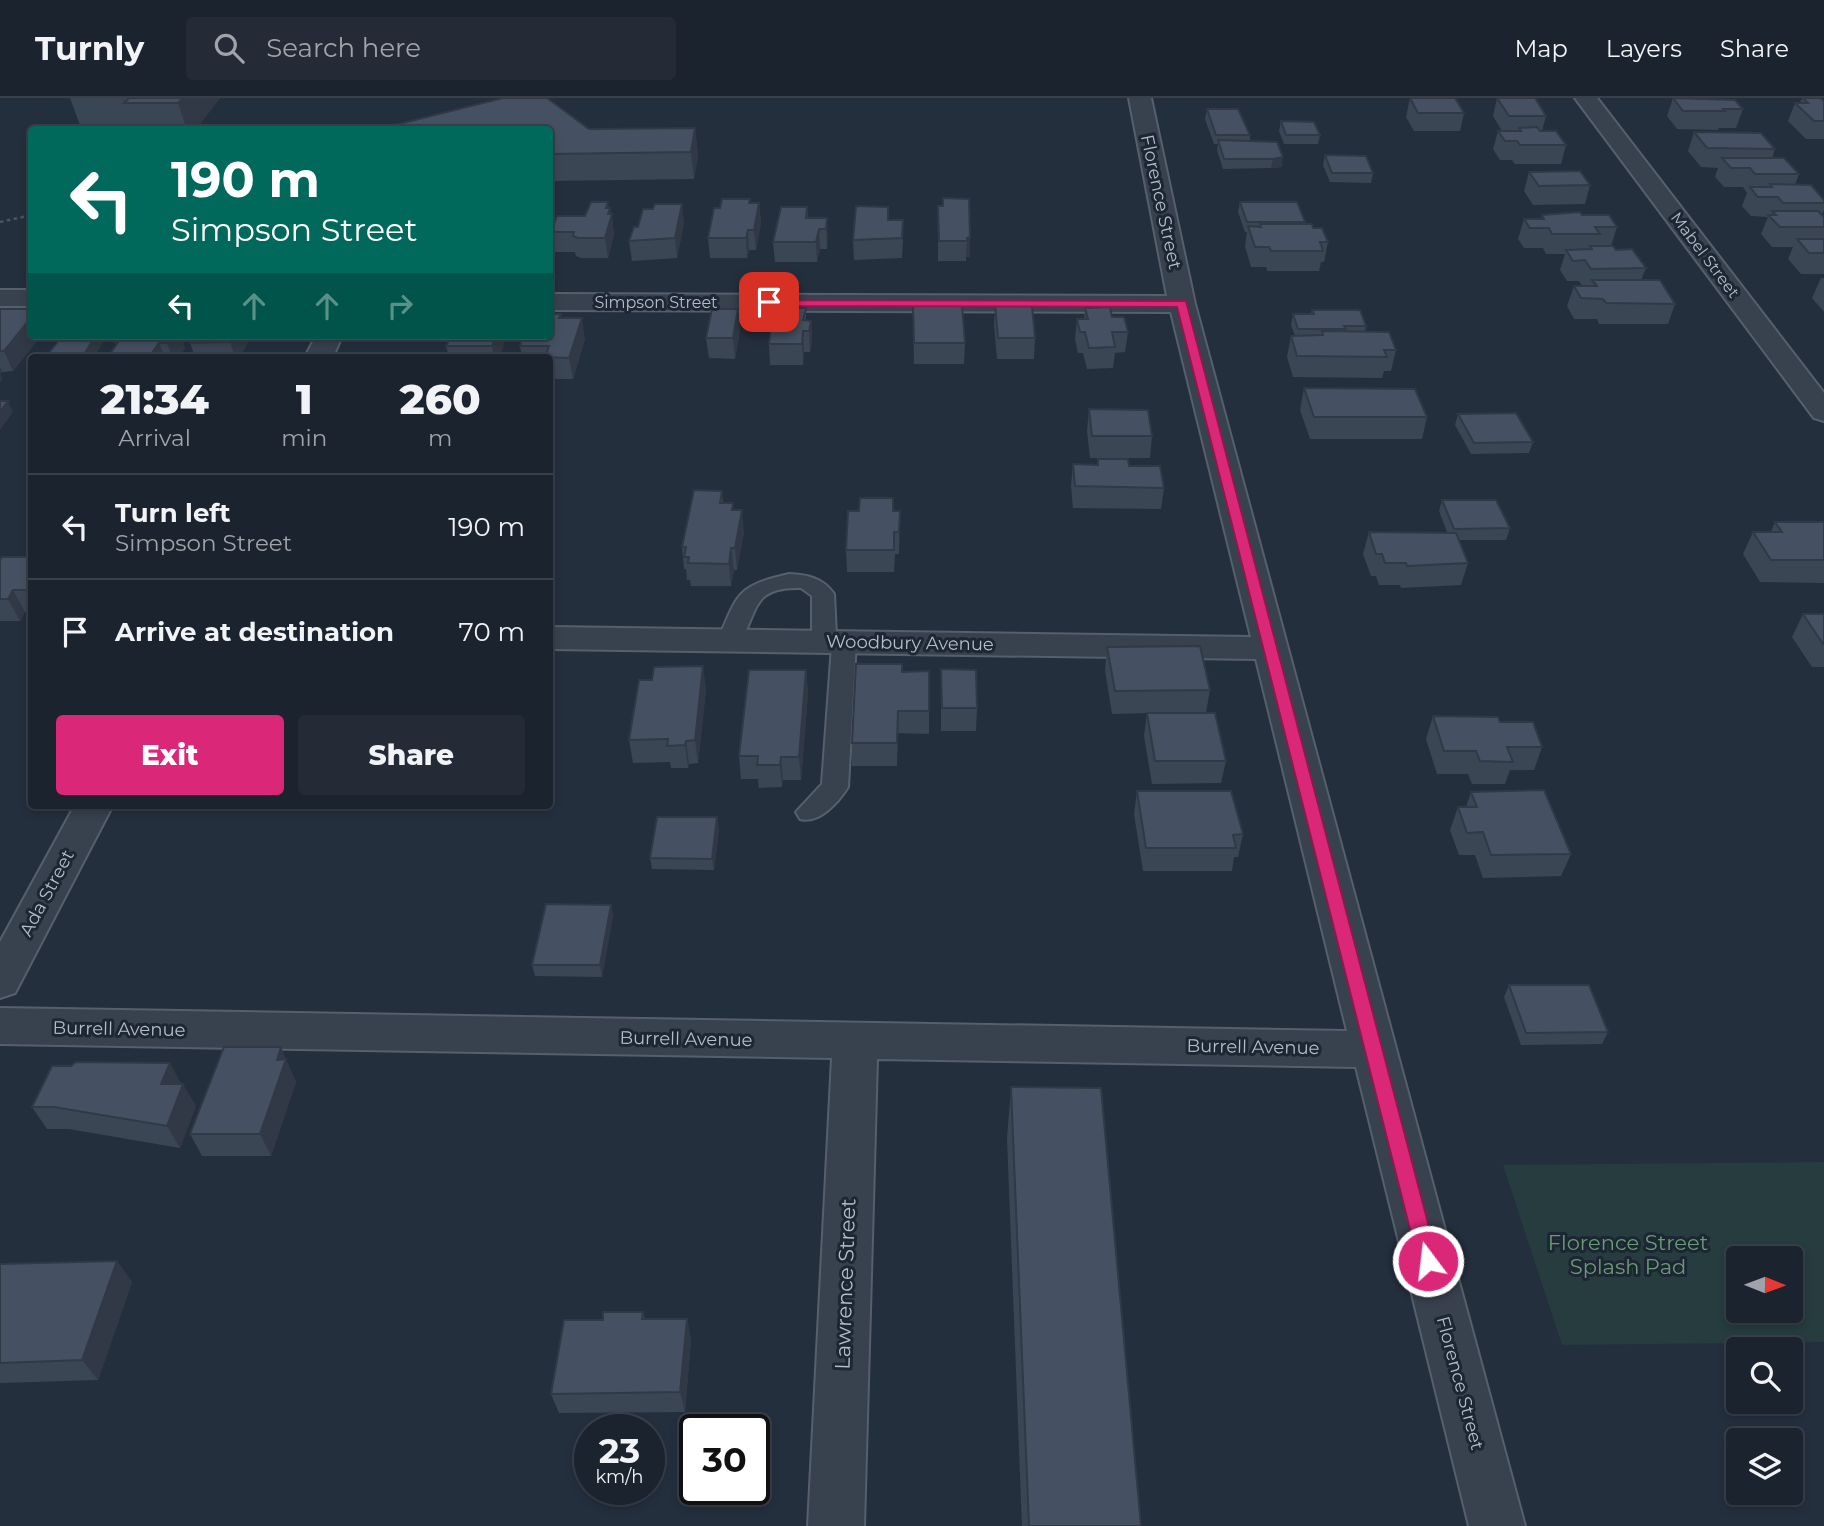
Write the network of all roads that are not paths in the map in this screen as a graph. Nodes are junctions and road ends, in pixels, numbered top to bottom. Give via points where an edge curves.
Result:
1 (1140, 98) edge
2 (1586, 98) edge
3 (0, 298) edge
4 (28, 298) edge
5 (553, 302) edge
6 (1182, 303) junction
7 (1824, 412) edge
8 (553, 638) edge
9 (730, 640) junction
10 (834, 641) junction
11 (1271, 648) junction
12 (92, 809) edge
13 (809, 812) dead end
14 (0, 981) edge
15 (0, 1026) edge
16 (855, 1042) junction
17 (1373, 1049) junction
18 (836, 1526) edge
19 (1497, 1526) edge

1 - 6 street, Florence Street
2 - 7 street, Mabel Street
3 - 4 street
5 - 6 street, Simpson Street
6 - 11 street, Florence Street
8 - 9 street, Woodbury Avenue
9 - 10 street, Woodbury Avenue
9 - 10 lane via 748,597 766,586 789,581 807,582 823,594
10 - 11 street, Woodbury Avenue
10 - 13 lane via 835,787
11 - 17 street, Florence Street
12 - 14 street, Ada Street
15 - 16 street, Burrell Avenue
16 - 17 street, Burrell Avenue
16 - 18 street, Lawrence Street
17 - 19 street, Florence Street

